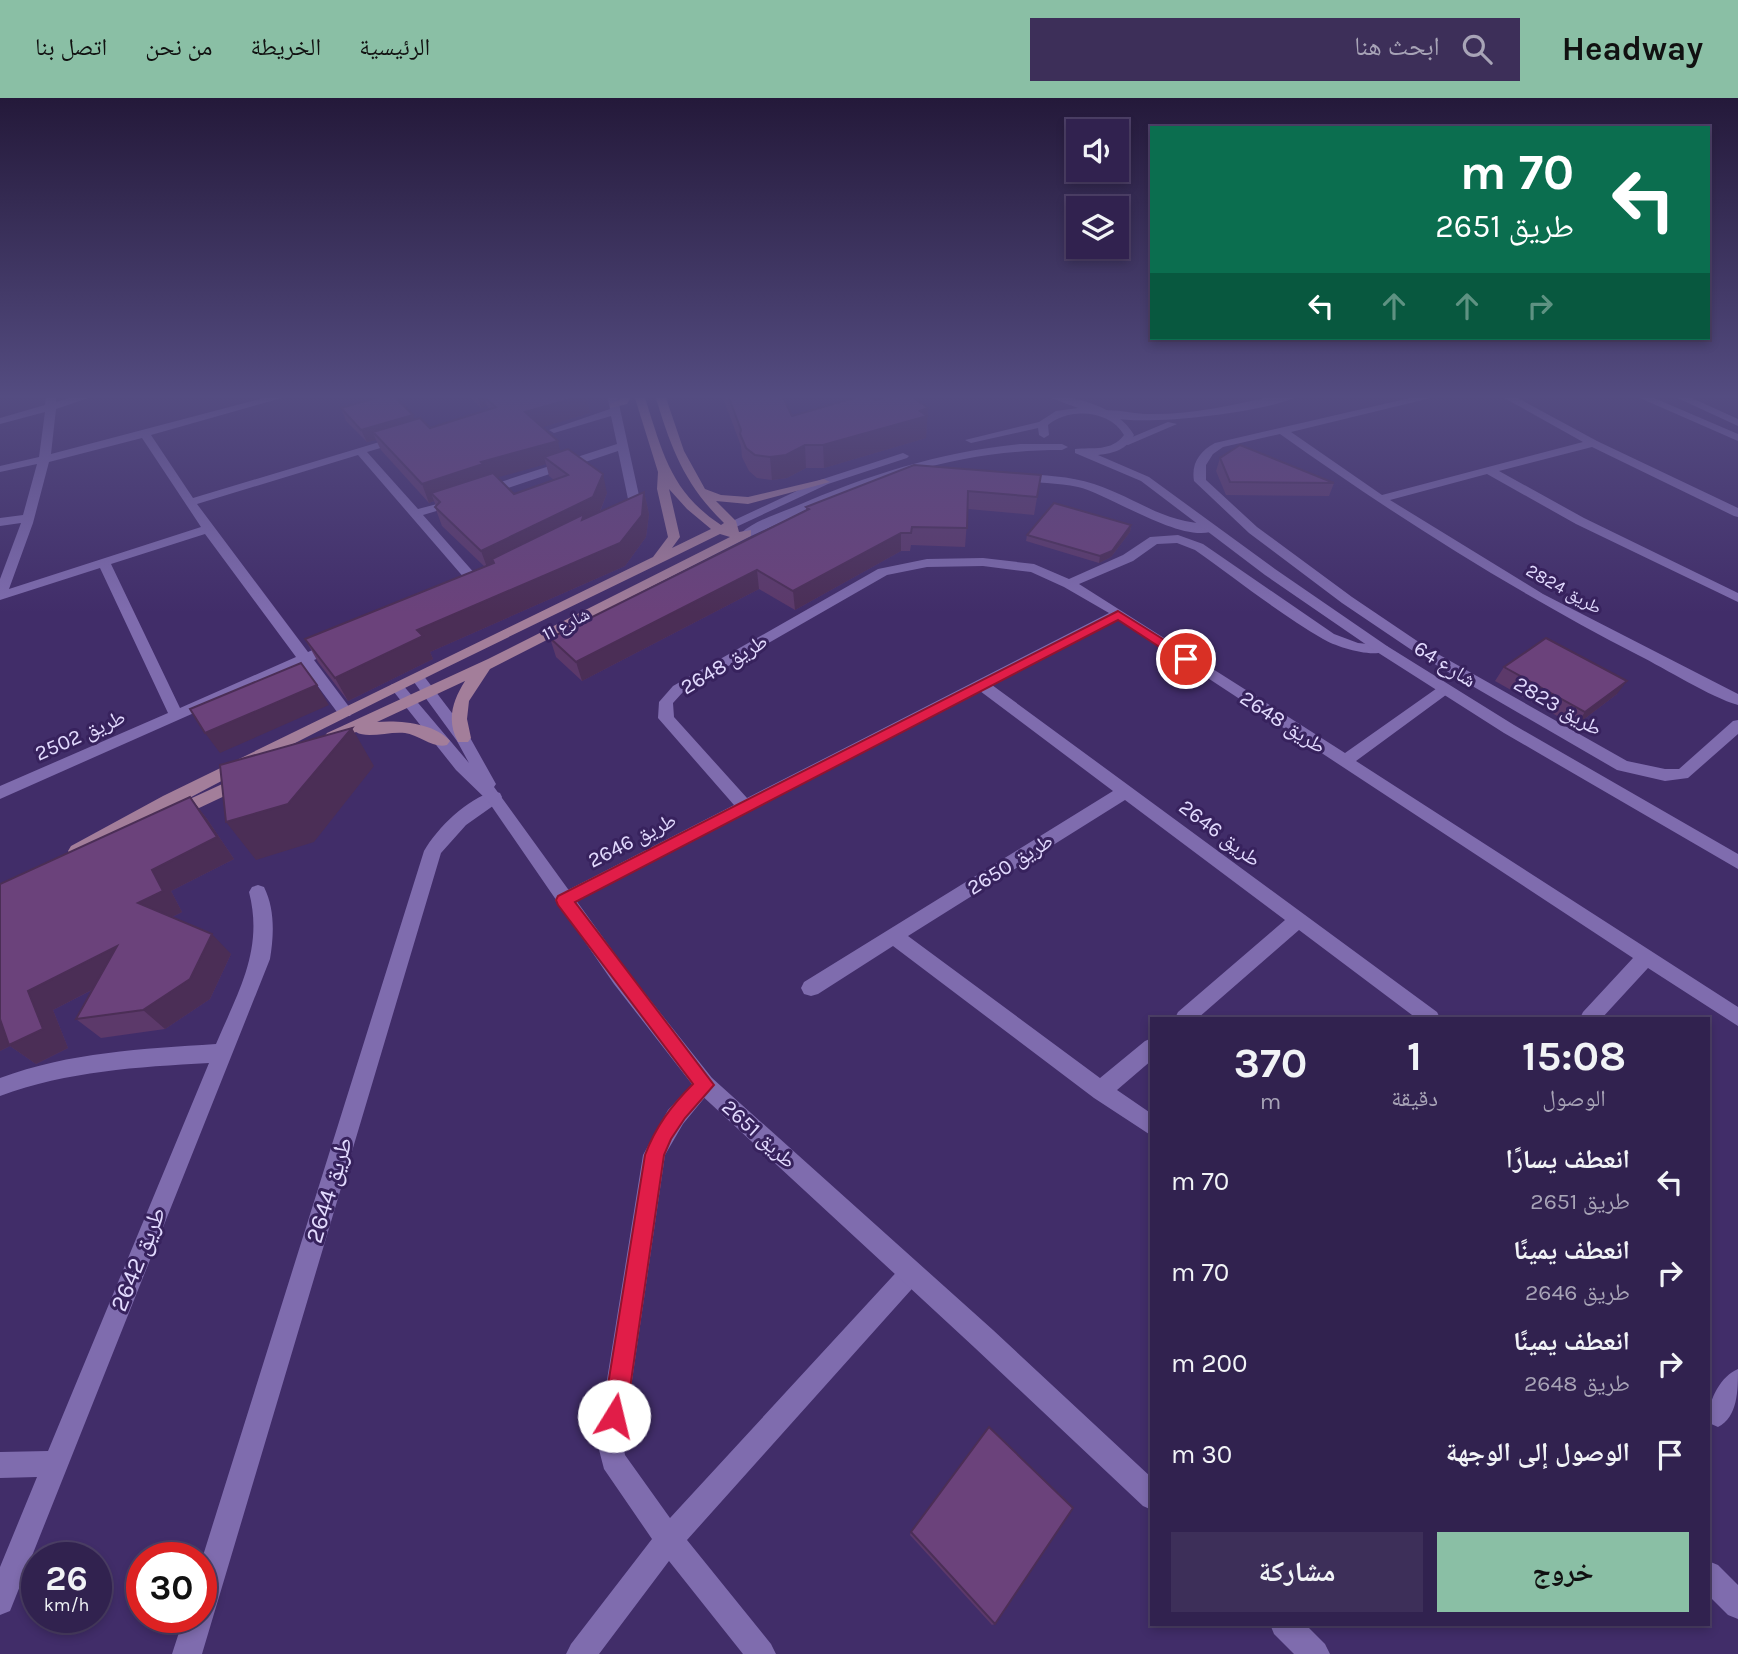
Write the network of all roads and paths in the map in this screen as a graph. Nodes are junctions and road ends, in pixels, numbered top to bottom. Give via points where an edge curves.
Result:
1 (43, 468) edge
2 (167, 468) edge
3 (305, 468) edge
4 (375, 468) edge
5 (556, 468) edge
6 (627, 468) edge
7 (661, 468) edge
8 (685, 468) edge
9 (868, 468) edge
10 (902, 468) joint
11 (1118, 468) edge
12 (1137, 468) edge
13 (1207, 468) edge
14 (1335, 468) edge
15 (1502, 468) edge
16 (1644, 468) edge
17 (1490, 471) junction
18 (939, 472) edge
19 (663, 473) junction
20 (1007, 476) edge
21 (1144, 479) junction
22 (824, 482) junction
23 (697, 489) junction
24 (1379, 499) junction
25 (191, 502) junction
26 (1738, 513) edge
27 (415, 514) junction
28 (615, 516) edge
29 (28, 518) junction
30 (0, 522) edge
31 (1212, 528) junction
32 (208, 529) junction
33 (718, 530) junction
34 (735, 533) junction
35 (104, 562) junction
36 (653, 563) junction
37 (477, 584) edge
38 (1069, 584) junction
39 (0, 596) edge
40 (1738, 598) edge
41 (1118, 614) junction
42 (355, 637) edge
43 (1382, 649) junction
44 (306, 658) junction
45 (493, 662) junction
46 (418, 678) junction
47 (982, 685) junction
48 (397, 687) junction
49 (1445, 689) junction
50 (429, 692) junction
51 (1738, 700) edge
52 (410, 702) junction
53 (345, 712) junction
54 (177, 716) junction
55 (1738, 725) edge
56 (463, 738) junction
57 (442, 741) junction
58 (321, 742) junction
59 (1344, 762) junction
60 (1126, 791) junction
61 (0, 793) edge
62 (494, 797) junction
63 (746, 808) junction
64 (83, 848) junction
65 (59, 860) edge
66 (1738, 862) edge
67 (258, 892) dead end
68 (564, 900) junction
69 (1298, 920) junction
70 (894, 936) junction
71 (1646, 958) junction
72 (811, 988) dead end
73 (1186, 1017) edge
74 (1429, 1017) edge
75 (1591, 1017) edge
76 (1738, 1017) edge
77 (1150, 1049) edge
78 (223, 1053) junction
79 (705, 1085) junction
80 (0, 1087) edge
81 (1101, 1091) junction
82 (1150, 1125) edge
83 (911, 1273) junction
84 (1738, 1381) edge
85 (1718, 1414) dead end
86 (54, 1464) junction
87 (0, 1465) edge
88 (1150, 1495) edge
89 (669, 1539) junction
90 (217, 1556) edge
91 (1710, 1577) edge
92 (0, 1601) edge
93 (1738, 1605) edge
94 (1286, 1626) edge
95 (193, 1633) edge
96 (187, 1654) edge
97 (581, 1654) edge
98 (761, 1654) edge
99 (1315, 1654) edge

1 - 29 street
2 - 25 street
3 - 25 street
4 - 27 street
5 - 27 street
6 - 28 street via 634,500
7 - 19 main road
8 - 23 main road
9 - 22 street, شارع 11
10 - 18 street
10 - 34 street, شارع 11
11 - 21 street, شارع 64
12 - 21 street, شارع 64
13 - 55 street, طريق 2823 via 1208,480 1226,506 1297,565 1424,652 1623,766 1682,774
14 - 24 street, طريق 2824
15 - 17 street
16 - 26 street
17 - 24 street
17 - 40 street
19 - 33 main road
19 - 36 main road via 663,498 674,537
20 - 31 street via 1086,485 1166,524
21 - 31 street, شارع 64
22 - 23 main road via 749,502 719,499
22 - 34 street, شارع 11
23 - 34 main road
24 - 51 street, طريق 2824 via 1584,621
25 - 32 street
27 - 37 street
29 - 30 street
29 - 39 street
31 - 43 street, شارع 64
32 - 35 street
32 - 44 street
33 - 34 main road
33 - 36 main road, شارع 11
34 - 45 main road, شارع 11
35 - 39 street
35 - 54 street
36 - 46 main road, شارع 11
38 - 41 street, طريق 2648
38 - 43 street via 1128,558 1154,540 1178,539 1199,547 1329,637 1356,647
38 - 63 street, طريق 2648 via 1034,568 983,562 927,563 883,572 678,689 666,702 666,718
41 - 47 street, طريق 2646
41 - 59 street, طريق 2648
42 - 44 street, طريق 2502
43 - 49 street, شارع 64
44 - 53 street
44 - 54 street, طريق 2502
45 - 50 main road, شارع 11
45 - 56 main road via 462,699 458,725
46 - 48 main road, شارع 11
46 - 50 street
47 - 60 street, طريق 2646
47 - 63 street, طريق 2646
48 - 52 street, طريق 2651
48 - 53 main road, شارع 11
49 - 59 street
49 - 66 street, شارع 64
50 - 52 main road, شارع 11
50 - 56 street
52 - 57 street, طريق 2651
52 - 58 main road, شارع 11
53 - 64 main road, شارع 11
54 - 61 street, طريق 2502
56 - 62 street
57 - 58 main road via 402,726 376,727
57 - 62 street, طريق 2651
58 - 64 main road, شارع 11 via 192,805
59 - 71 street, طريق 2648
60 - 69 street, طريق 2646
60 - 70 street, طريق 2650
62 - 68 street, طريق 2651
62 - 90 street, طريق 2644 via 442,836 433,851
63 - 68 street, طريق 2646
64 - 65 main road, شارع 11
67 - 78 street, طريق 2642 via 265,933 261,959
68 - 79 street, طريق 2651
69 - 73 street
69 - 74 street, طريق 2646
70 - 72 street, طريق 2650
70 - 81 street
71 - 75 street
71 - 76 street, طريق 2648
77 - 81 street
78 - 80 street via 83,1063
78 - 86 street, طريق 2642
79 - 83 street, طريق 2651
79 - 89 street via 678,1111 654,1155 610,1442 613,1460
81 - 82 street
83 - 88 street, طريق 2651
83 - 89 street
84 - 85 street
86 - 87 street
86 - 92 street, طريق 2642
89 - 97 street
89 - 98 street
91 - 93 street
94 - 99 street
95 - 96 street

